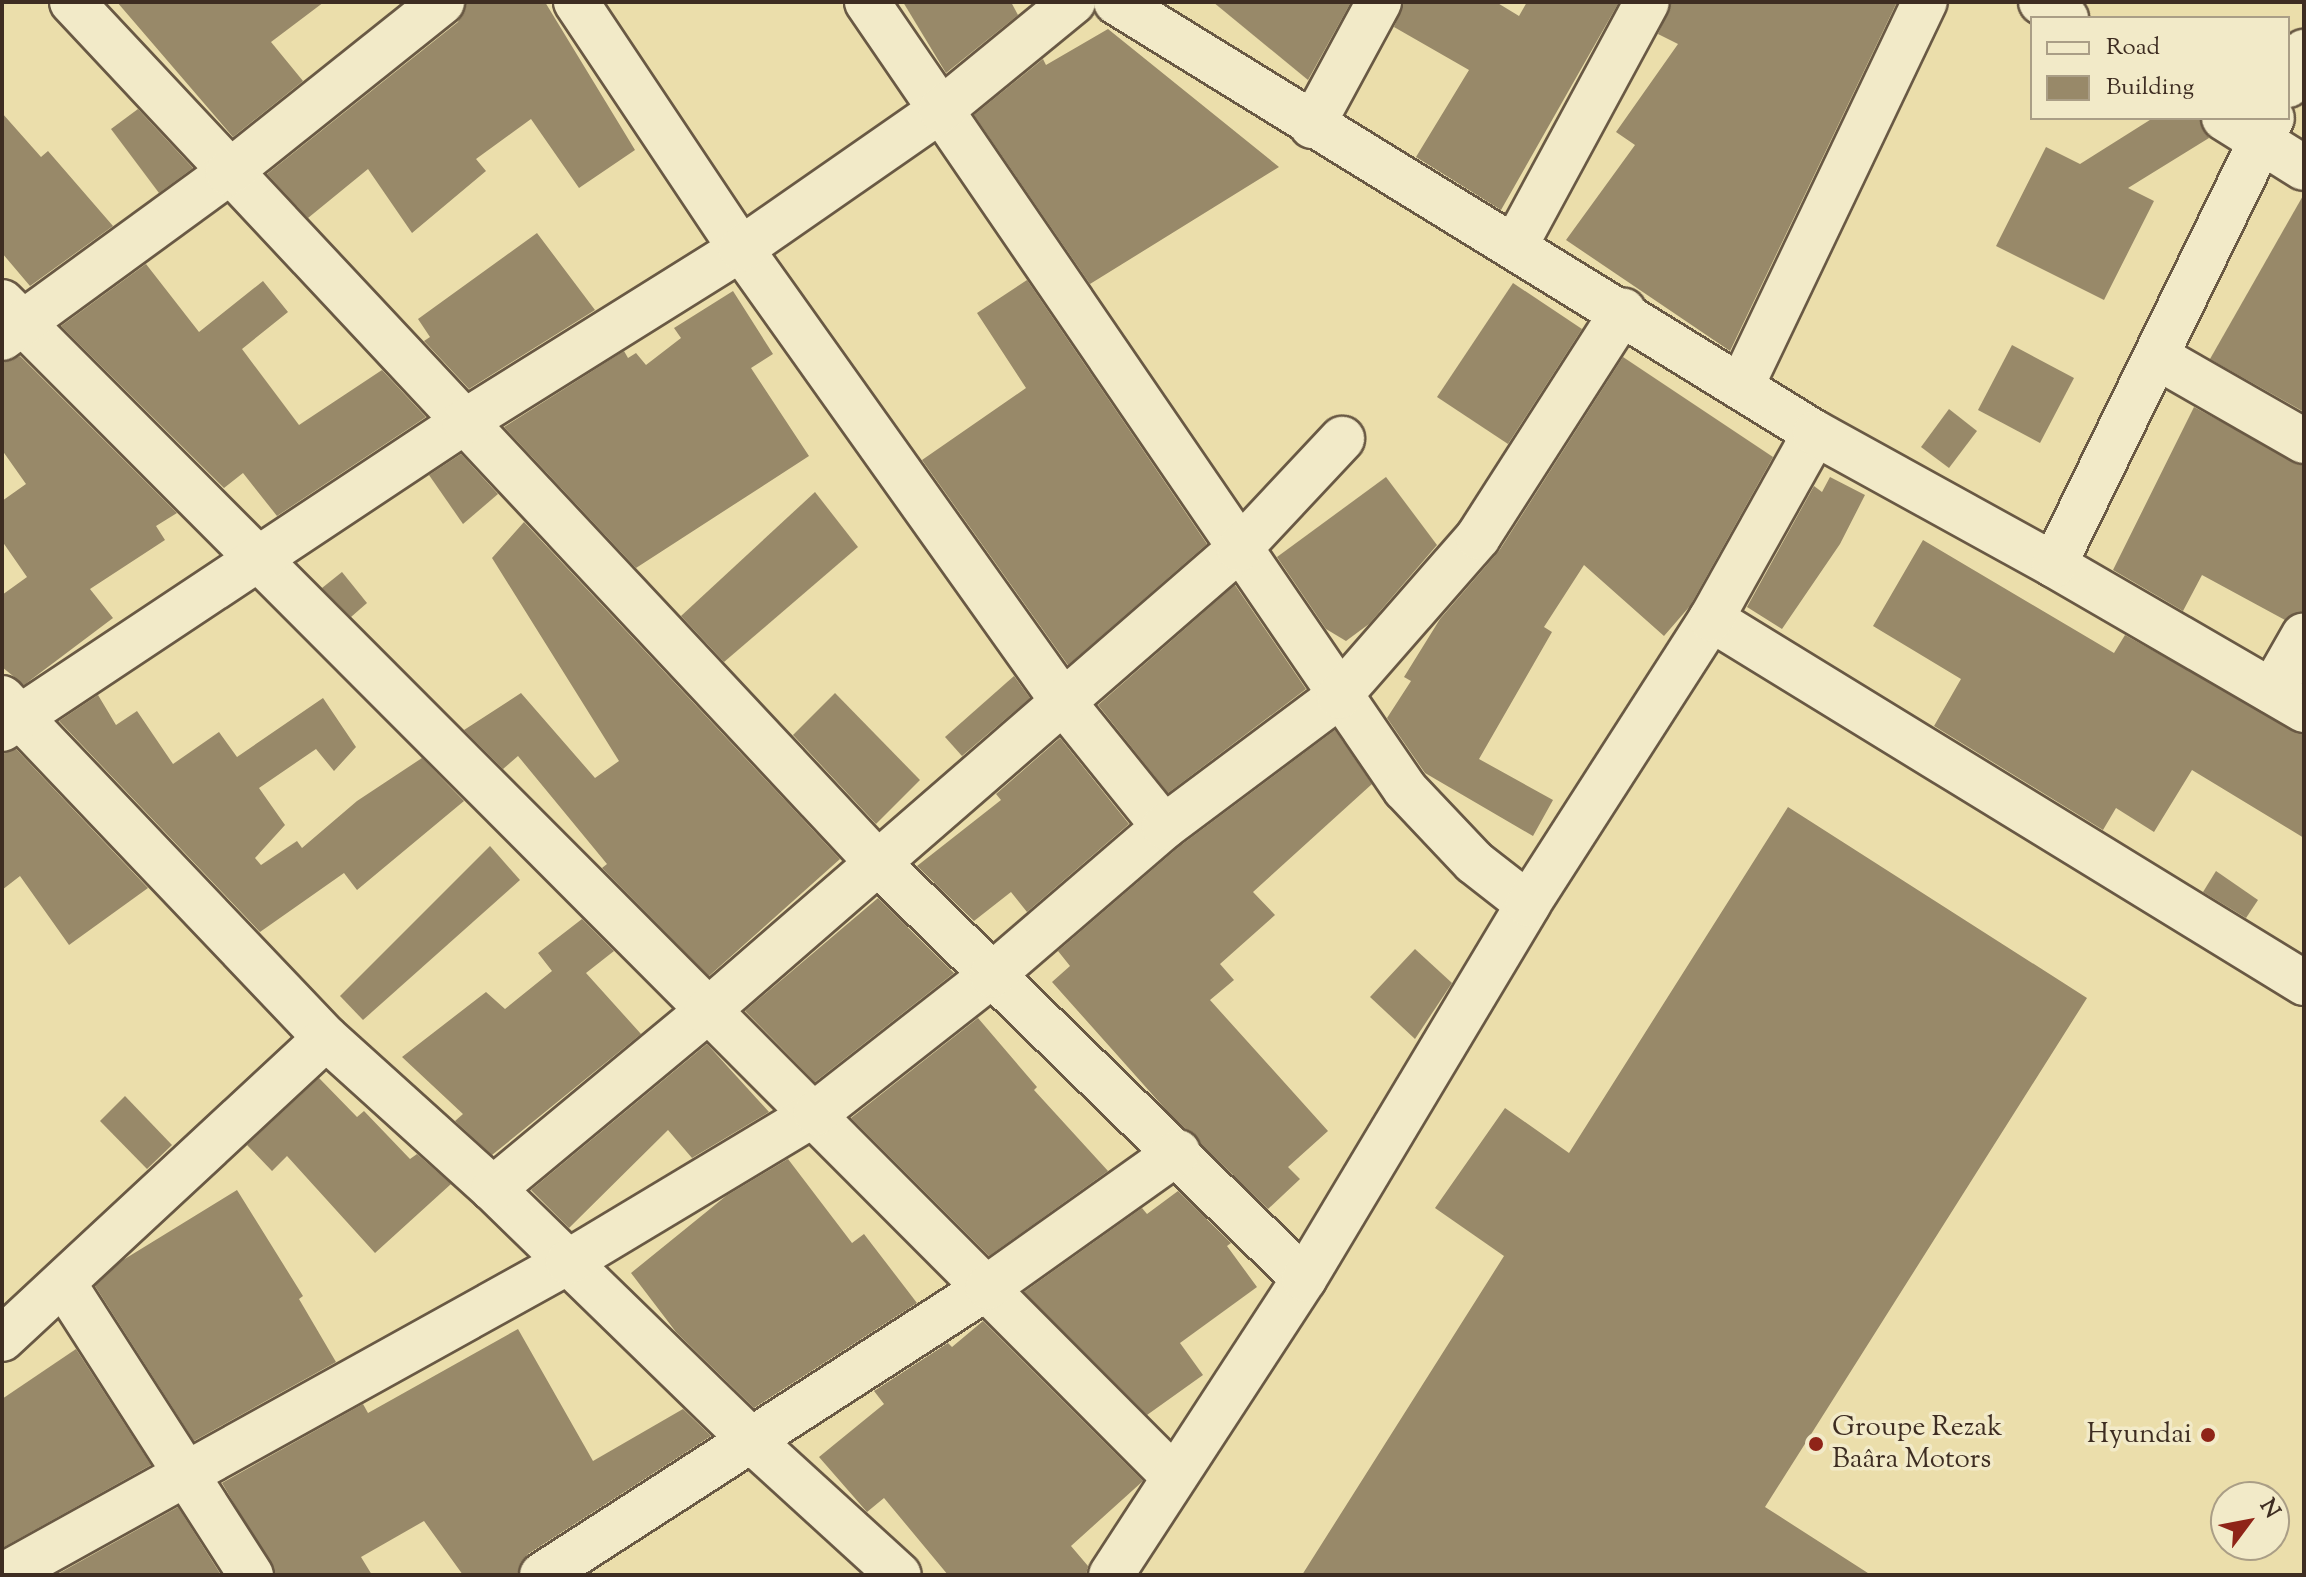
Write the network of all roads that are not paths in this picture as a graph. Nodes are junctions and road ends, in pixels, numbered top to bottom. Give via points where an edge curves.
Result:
1 (72, 2) edge
2 (442, 2) edge
3 (576, 2) edge
4 (867, 2) edge
5 (1073, 2) edge
6 (1116, 2) edge
7 (1379, 2) edge
8 (1647, 2) edge
9 (1925, 2) edge
10 (2041, 2) edge
11 (2063, 16) edge
12 (2304, 52) edge
13 (2290, 81) edge
14 (941, 110) junction
15 (2231, 120) edge
16 (1312, 126) junction
17 (2267, 130) edge
18 (2304, 168) edge
19 (228, 173) junction
20 (1515, 246) junction
21 (741, 249) junction
22 (1623, 311) junction
23 (9, 321) edge
24 (2159, 358) junction
25 (1741, 387) junction
26 (464, 422) junction
27 (1815, 433) junction
28 (1342, 439) dead end
29 (2304, 441) edge
30 (1239, 549) junction
31 (262, 558) junction
32 (2054, 565) junction
33 (1711, 619) junction
34 (2304, 635) edge
35 (1339, 696) junction
36 (2288, 700) edge
37 (1064, 703) junction
38 (8, 715) edge
39 (1164, 827) junction
40 (878, 863) junction
41 (1528, 904) junction
42 (992, 975) junction
43 (2304, 983) edge
44 (706, 1012) junction
45 (326, 1038) junction
46 (816, 1113) junction
47 (1178, 1152) junction
48 (493, 1189) junction
49 (568, 1262) junction
50 (1304, 1279) junction
51 (64, 1284) junction
52 (988, 1287) junction
53 (2, 1339) edge
54 (751, 1440) junction
55 (187, 1472) junction
56 (1173, 1476) junction
57 (596, 1561) edge
58 (12, 1562) edge
59 (251, 1575) edge
60 (542, 1575) edge
61 (899, 1575) edge
62 (1111, 1575) edge

1 - 19 street
2 - 19 street
3 - 21 street
4 - 14 street
5 - 14 street
6 - 16 street
7 - 16 street
8 - 20 street
9 - 25 street
10 - 11 street
12 - 13 street
14 - 21 street
14 - 30 street
15 - 17 street
16 - 20 street
17 - 18 street
17 - 24 street
19 - 23 street
19 - 26 street
20 - 22 street
21 - 26 street
21 - 37 street
22 - 25 street
22 - 35 street via 1478,537
23 - 31 street
24 - 29 street
24 - 32 street
25 - 27 street
26 - 31 street
26 - 40 street
27 - 32 street
27 - 33 street
28 - 30 street
30 - 35 street
30 - 37 street
31 - 38 street
31 - 44 street
32 - 36 street
33 - 41 street
33 - 43 street
34 - 36 street
35 - 39 street
35 - 41 street via 1435,823
37 - 39 street
37 - 40 street
38 - 45 street
39 - 42 street
40 - 42 street
40 - 44 street
41 - 50 street
42 - 46 street
42 - 47 street
44 - 46 street
44 - 48 street
45 - 48 street
45 - 51 street
46 - 49 street
46 - 52 street
47 - 50 street
47 - 52 street
48 - 49 street
49 - 54 street
49 - 55 street
50 - 56 street
51 - 53 street
51 - 55 street
52 - 54 street
52 - 56 street
54 - 57 street
54 - 61 street
55 - 58 street
55 - 59 street
56 - 62 street
57 - 60 street

